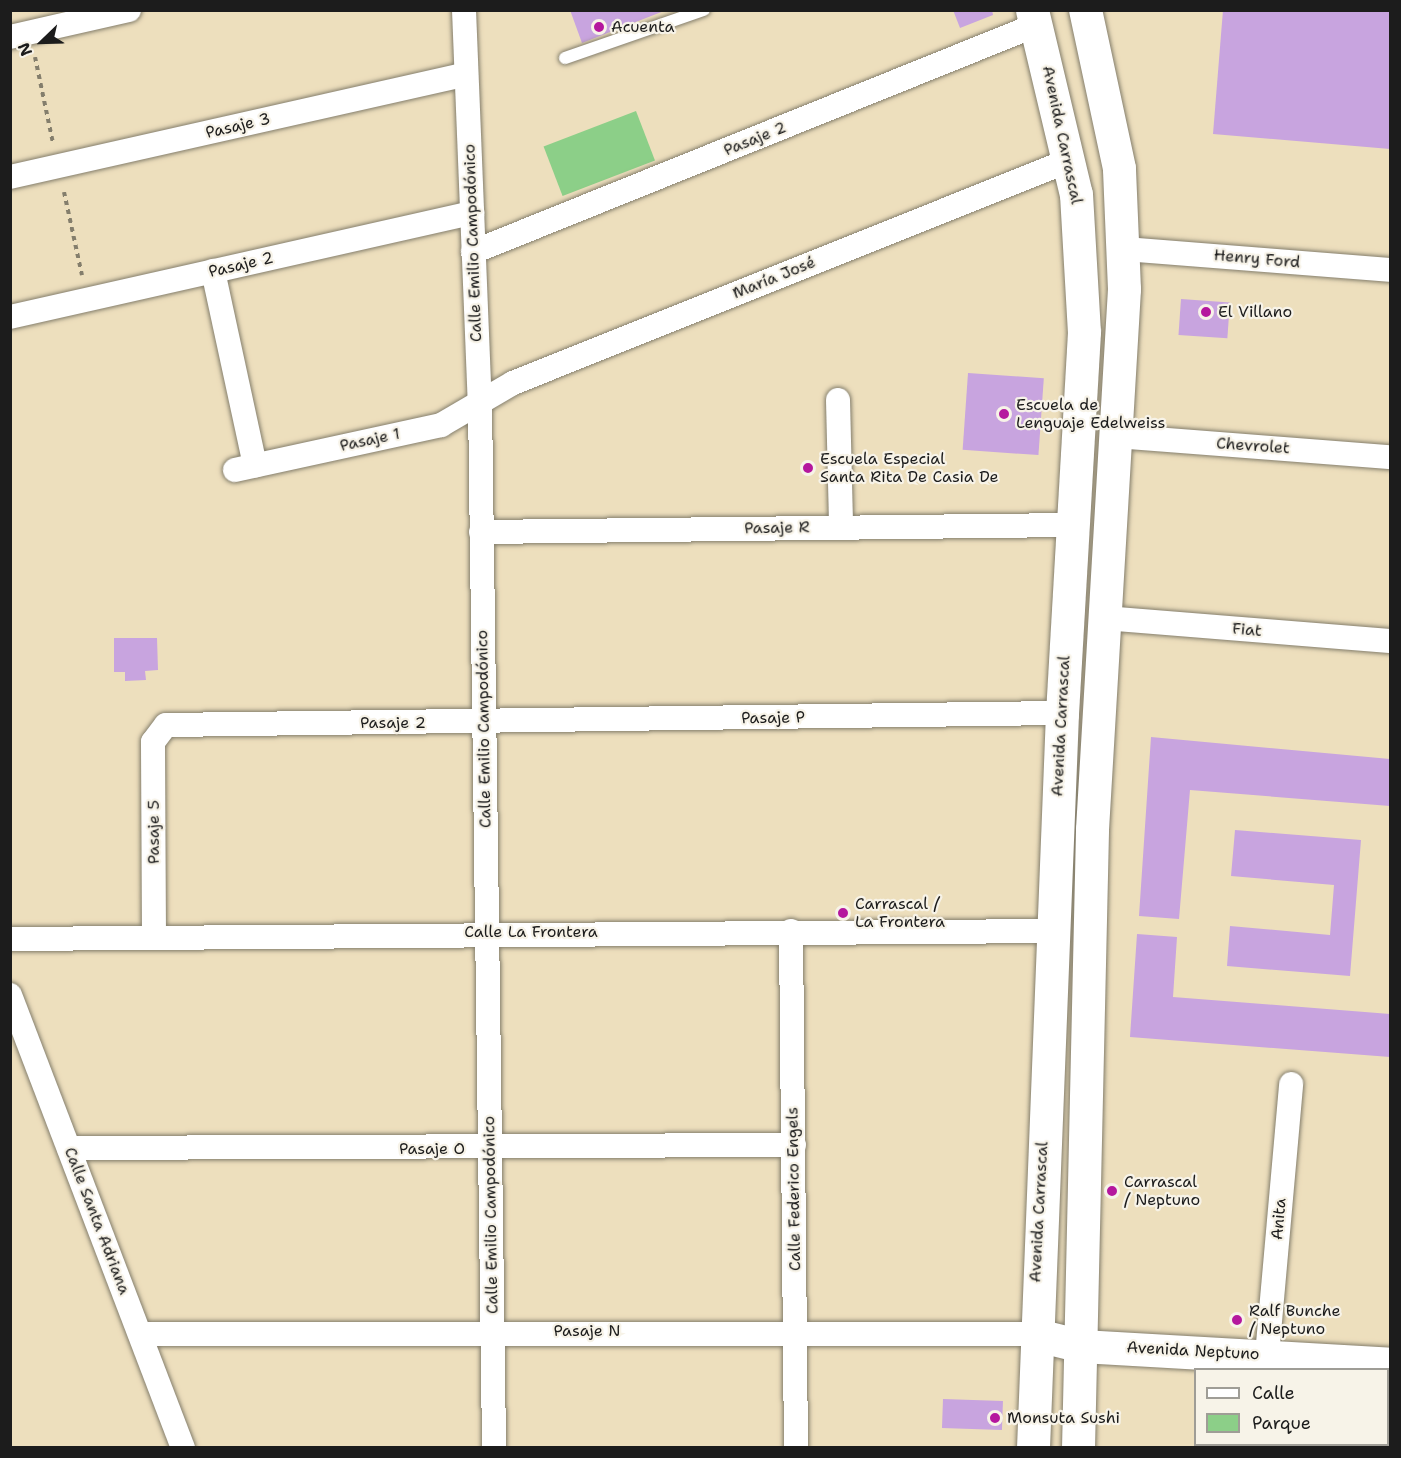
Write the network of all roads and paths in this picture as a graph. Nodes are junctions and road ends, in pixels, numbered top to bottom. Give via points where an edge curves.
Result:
1 (129, 10) edge
2 (464, 10) edge
3 (704, 10) edge
4 (1085, 10) edge
5 (1034, 18) edge
6 (10, 37) edge
7 (565, 58) dead end
8 (466, 74) junction
9 (1070, 160) junction
10 (10, 177) edge
11 (472, 213) junction
12 (1124, 249) junction
13 (473, 252) junction
14 (1390, 270) edge
15 (213, 271) junction
16 (10, 317) edge
17 (838, 400) dead end
18 (480, 402) junction
19 (1115, 436) junction
20 (1390, 457) edge
21 (1072, 525) junction
22 (841, 527) junction
23 (481, 532) junction
24 (1104, 618) junction
25 (1390, 641) edge
26 (1062, 713) junction
27 (484, 723) junction
28 (159, 730) joint
29 (791, 931) junction
30 (1052, 931) junction
31 (487, 932) junction
32 (154, 937) junction
33 (10, 939) edge
34 (10, 995) edge
35 (1291, 1084) dead end
36 (794, 1146) junction
37 (69, 1148) junction
38 (490, 1150) junction
39 (796, 1330) junction
40 (492, 1332) junction
41 (140, 1334) junction
42 (1034, 1334) junction
43 (1081, 1346) junction
44 (1267, 1355) junction
45 (1334, 1364) edge
46 (1390, 1364) edge
47 (183, 1448) edge
48 (494, 1448) edge
49 (796, 1448) edge
50 (1033, 1448) edge
51 (1078, 1448) edge

1 - 6 street
2 - 8 street, Calle Emilio Campodónico
3 - 7 lane
4 - 12 main road via 1112,118
5 - 9 main road, Avenida Carrascal
5 - 13 street, Pasaje 2
8 - 10 street, Pasaje 3
8 - 11 street, Calle Emilio Campodónico
9 - 18 street, María José via 524,379
9 - 21 main road, Avenida Carrascal via 1084,280
11 - 13 street, Calle Emilio Campodónico
11 - 15 street, Pasaje 2
12 - 14 street, Henry Ford
12 - 19 main road
13 - 18 street, Calle Emilio Campodónico
15 - 16 street, Pasaje 2
15 - 18 street, Pasaje 1 via 245,468 441,425
17 - 22 street
18 - 23 street, Calle Emilio Campodónico
19 - 20 street, Chevrolet
19 - 24 main road
21 - 22 street, Pasaje R
21 - 26 main road, Avenida Carrascal
22 - 23 street, Pasaje R
23 - 27 street, Calle Emilio Campodónico
24 - 25 street, Fiat
24 - 43 main road via 1087,967
26 - 27 street, Pasaje P
26 - 30 main road, Avenida Carrascal
27 - 28 street, Pasaje 2 via 174,725
27 - 31 street, Calle Emilio Campodónico
28 - 32 street, Pasaje 5 via 153,742
29 - 30 street, Calle La Frontera
29 - 31 street, Calle La Frontera
29 - 36 street, Calle Federico Engels
30 - 42 main road, Avenida Carrascal
31 - 32 street, Calle La Frontera
31 - 38 street, Calle Emilio Campodónico
32 - 33 street, Calle La Frontera
34 - 37 street, Calle Santa Adriana
35 - 44 street, Anita
36 - 38 street, Pasaje O
36 - 39 street, Calle Federico Engels
37 - 38 street, Pasaje O
37 - 41 street, Calle Santa Adriana
38 - 40 street, Calle Emilio Campodónico
39 - 40 street, Pasaje N
39 - 42 street, Pasaje N
39 - 49 street, Calle Federico Engels
40 - 41 street, Pasaje N
40 - 48 street, Calle Emilio Campodónico
41 - 47 street, Calle Santa Adriana
42 - 43 main road, Avenida Neptuno
42 - 50 main road, Avenida Carrascal
43 - 44 main road, Avenida Neptuno
43 - 51 main road
44 - 45 main road, Avenida Neptuno
45 - 46 main road, Avenida Neptuno

